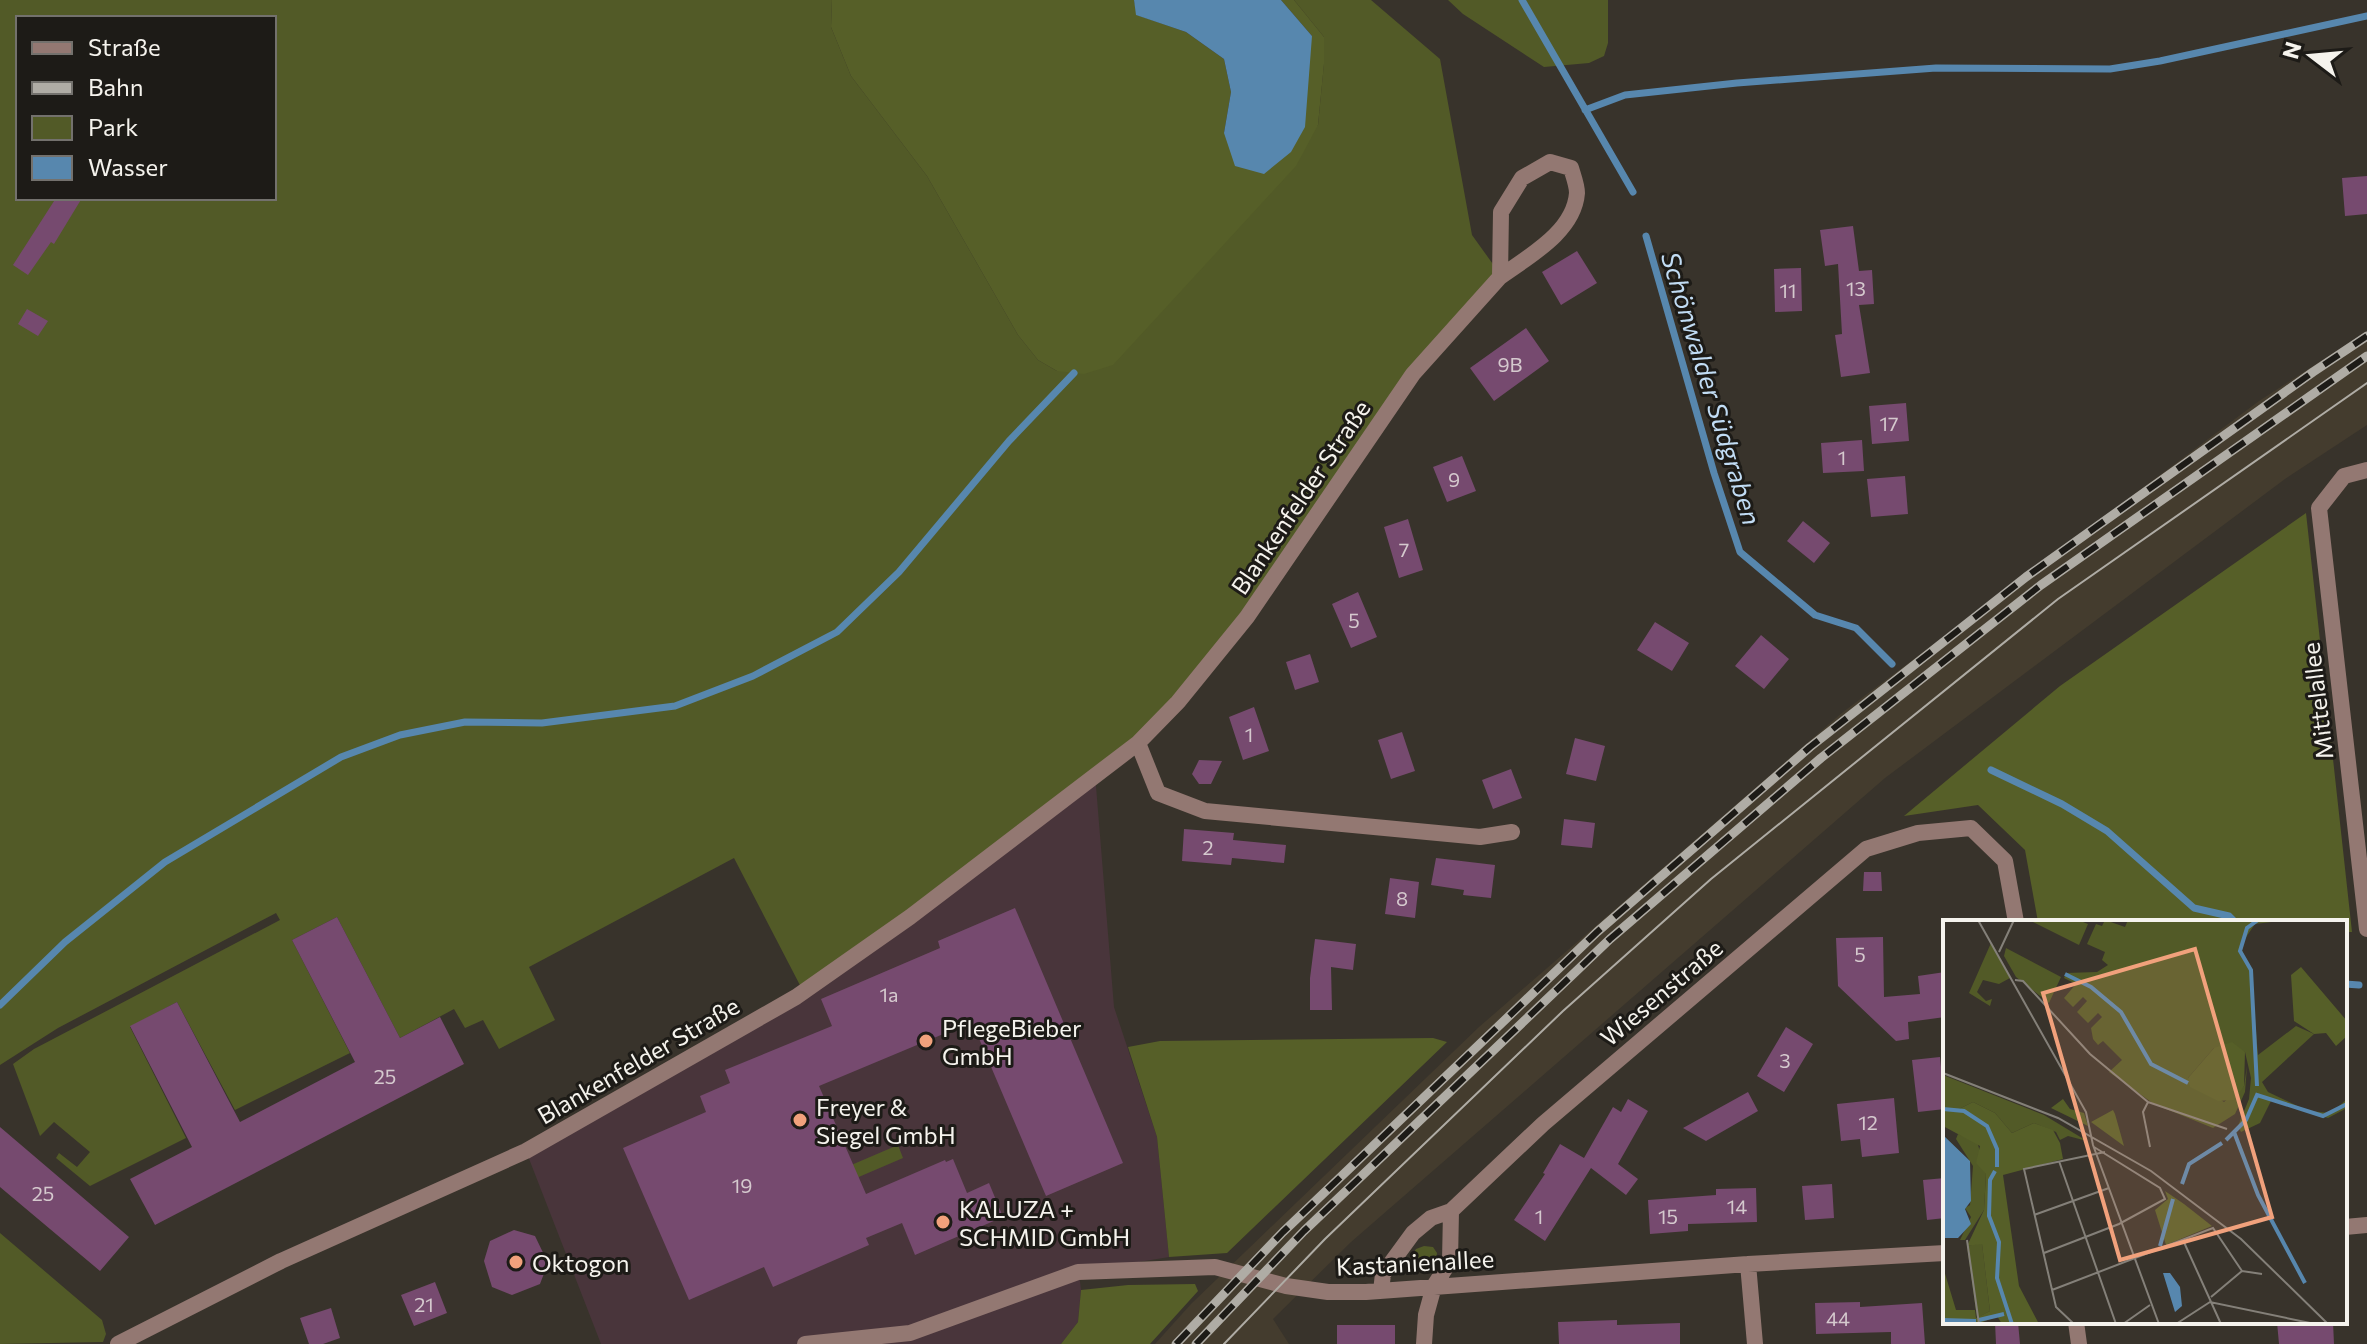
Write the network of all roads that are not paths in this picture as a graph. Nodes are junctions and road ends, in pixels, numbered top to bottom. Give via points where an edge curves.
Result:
1 (1500, 277) junction
2 (2367, 470) edge
3 (1138, 743) junction
4 (2359, 782) edge
5 (1512, 832) dead end
6 (2016, 920) edge
7 (2367, 929) edge
8 (1451, 1211) junction
9 (2367, 1225) edge
10 (2347, 1227) edge
11 (1943, 1253) edge
12 (1748, 1264) junction
13 (1434, 1286) junction
14 (1381, 1291) junction
15 (2076, 1324) edge
16 (118, 1344) edge
17 (805, 1344) edge
18 (1424, 1344) edge
19 (1755, 1344) edge
20 (2079, 1344) edge

1 - 1 street, Blankenfelder Straße via 1545,245 1569,219 1577,191 1571,168 1550,162 1522,178 1501,212
1 - 3 street, Blankenfelder Straße via 1413,374 1247,617
2 - 4 street, Mittelallee via 2344,476 2319,508
3 - 5 street via 1158,793 1205,811 1480,837
3 - 16 street, Blankenfelder Straße via 796,997 526,1151 281,1261
4 - 7 street, Mittelallee
6 - 8 street, Wiesenstraße via 2005,861 1971,828 1918,833 1866,849 1543,1124
8 - 13 street via 1450,1261
8 - 14 street, Wiesenstraße via 1413,1233 1383,1274
9 - 10 street
11 - 12 street, Kastanienallee
12 - 13 street, Kastanienallee
12 - 19 street
13 - 14 street, Kastanienallee
13 - 18 street
14 - 17 street, Kastanienallee via 1300,1288 1215,1267 1078,1272 910,1333
15 - 20 street

